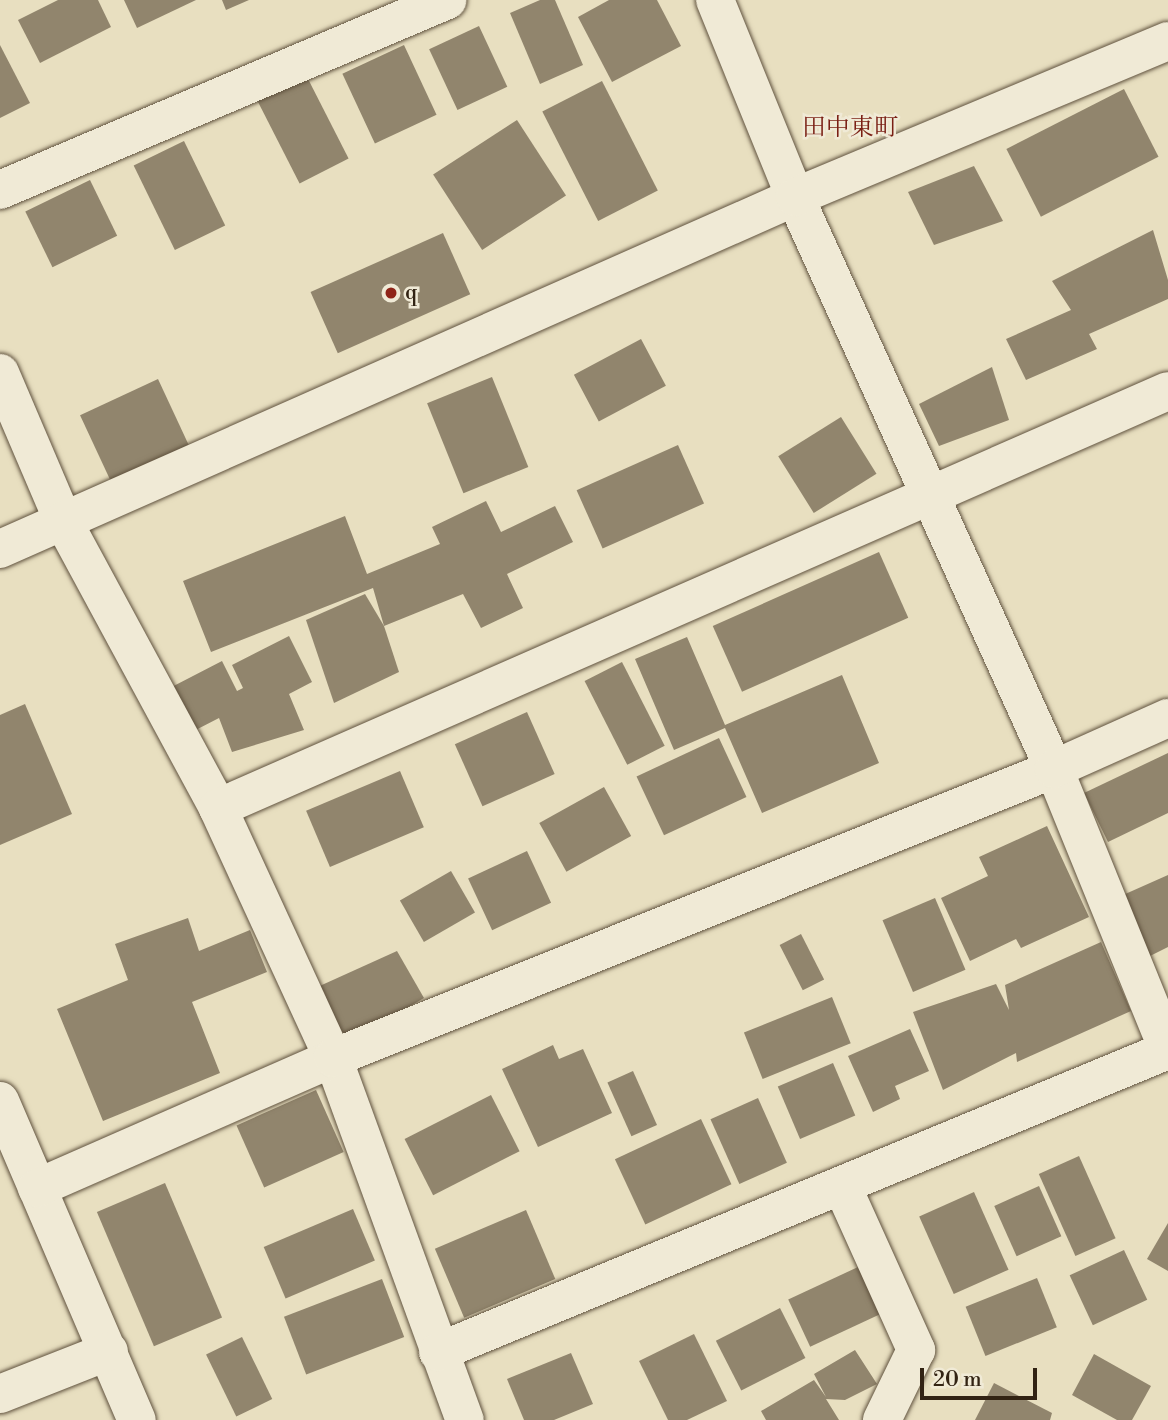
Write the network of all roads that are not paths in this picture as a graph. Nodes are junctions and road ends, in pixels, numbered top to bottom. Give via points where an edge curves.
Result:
1 (447, 0) edge
2 (715, 0) edge
3 (1168, 41) edge
4 (0, 190) edge
5 (795, 197) junction
6 (0, 373) edge
7 (1168, 391) edge
8 (929, 495) junction
9 (63, 521) junction
10 (0, 549) edge
11 (1168, 718) edge
12 (1054, 769) junction
13 (218, 808) junction
14 (1168, 1050) edge
15 (333, 1058) junction
16 (0, 1101) edge
17 (37, 1188) junction
18 (843, 1188) junction
19 (110, 1351) junction
20 (438, 1352) junction
21 (0, 1394) edge
22 (137, 1420) edge
23 (466, 1420) edge
24 (882, 1420) edge

1 - 4 street
2 - 5 street
3 - 5 street
5 - 8 street
5 - 9 street
6 - 9 street
7 - 8 street
8 - 12 street
8 - 13 street
9 - 10 street
9 - 13 street
11 - 12 street
12 - 14 street
12 - 15 street
13 - 15 street
14 - 18 street
15 - 17 street
15 - 20 street
16 - 17 street
17 - 19 street
18 - 20 street
18 - 24 street via 916,1350
19 - 21 street
19 - 22 street
20 - 23 street

